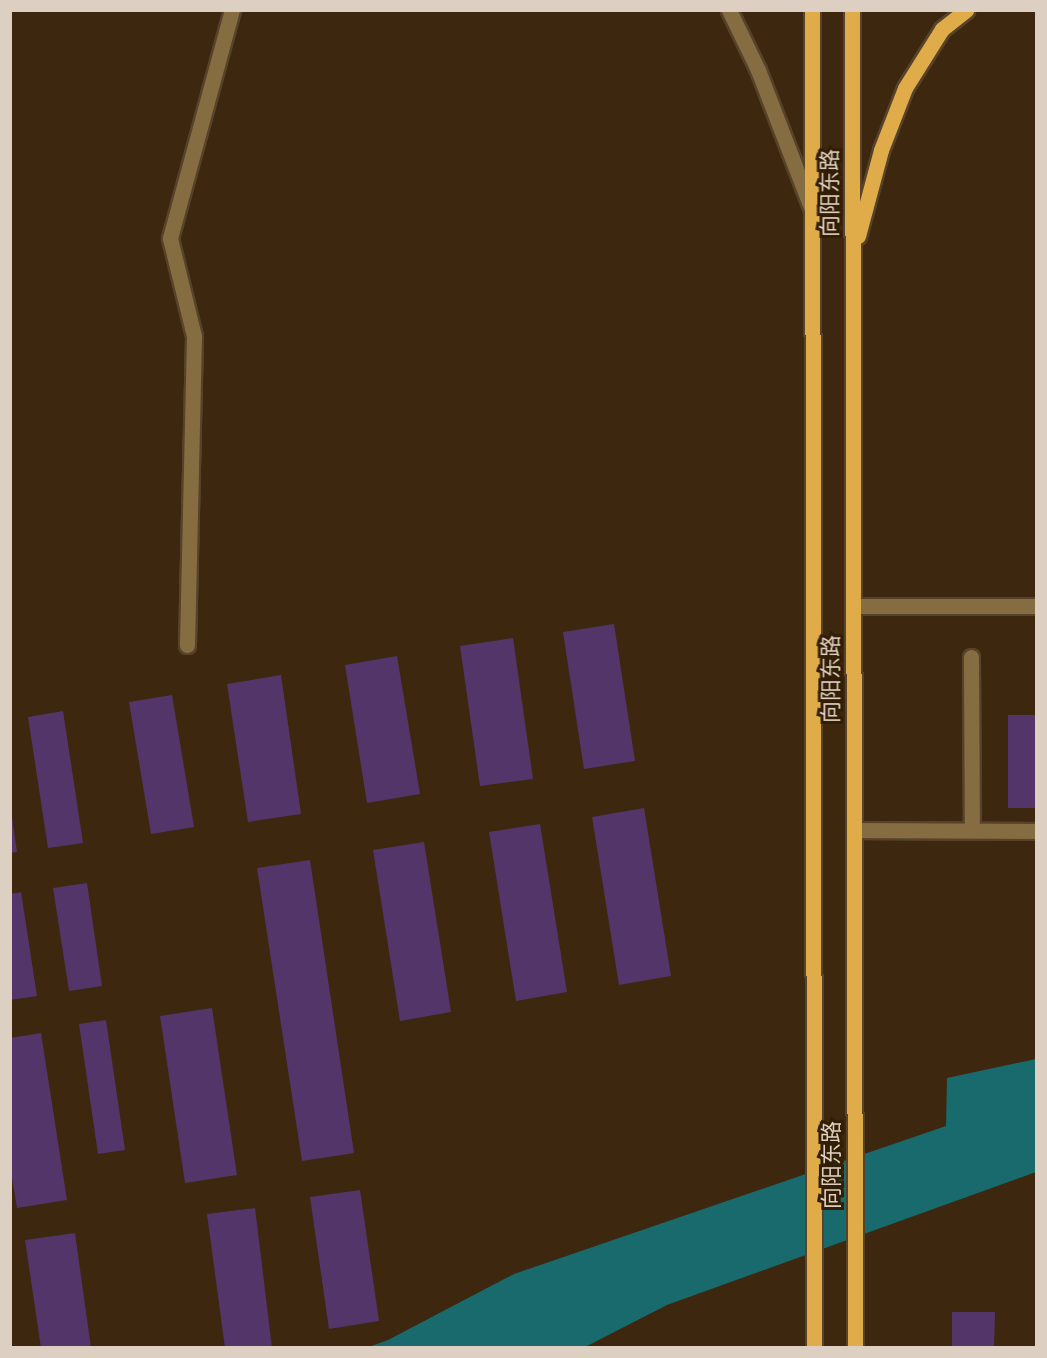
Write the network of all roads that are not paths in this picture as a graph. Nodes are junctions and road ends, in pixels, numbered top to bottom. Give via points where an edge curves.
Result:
1 (232, 10) edge
2 (729, 10) edge
3 (812, 10) edge
4 (852, 10) edge
5 (966, 10) edge
6 (812, 212) junction
7 (852, 257) junction
8 (853, 606) junction
9 (1036, 606) edge
10 (187, 645) dead end
11 (971, 657) dead end
12 (855, 830) junction
13 (972, 830) junction
14 (1036, 831) edge
15 (814, 1347) edge
16 (855, 1347) edge

1 - 10 street via 170,238 194,336
2 - 6 street via 758,70
3 - 6 main road, 向阳东路
4 - 7 main road, 向阳东路
5 - 7 main road via 942,29 904,88 881,150
6 - 15 main road, 向阳东路
7 - 8 main road, 向阳东路
8 - 9 street
8 - 12 main road, 向阳东路
11 - 13 street
12 - 13 street
12 - 16 main road, 向阳东路
13 - 14 street

